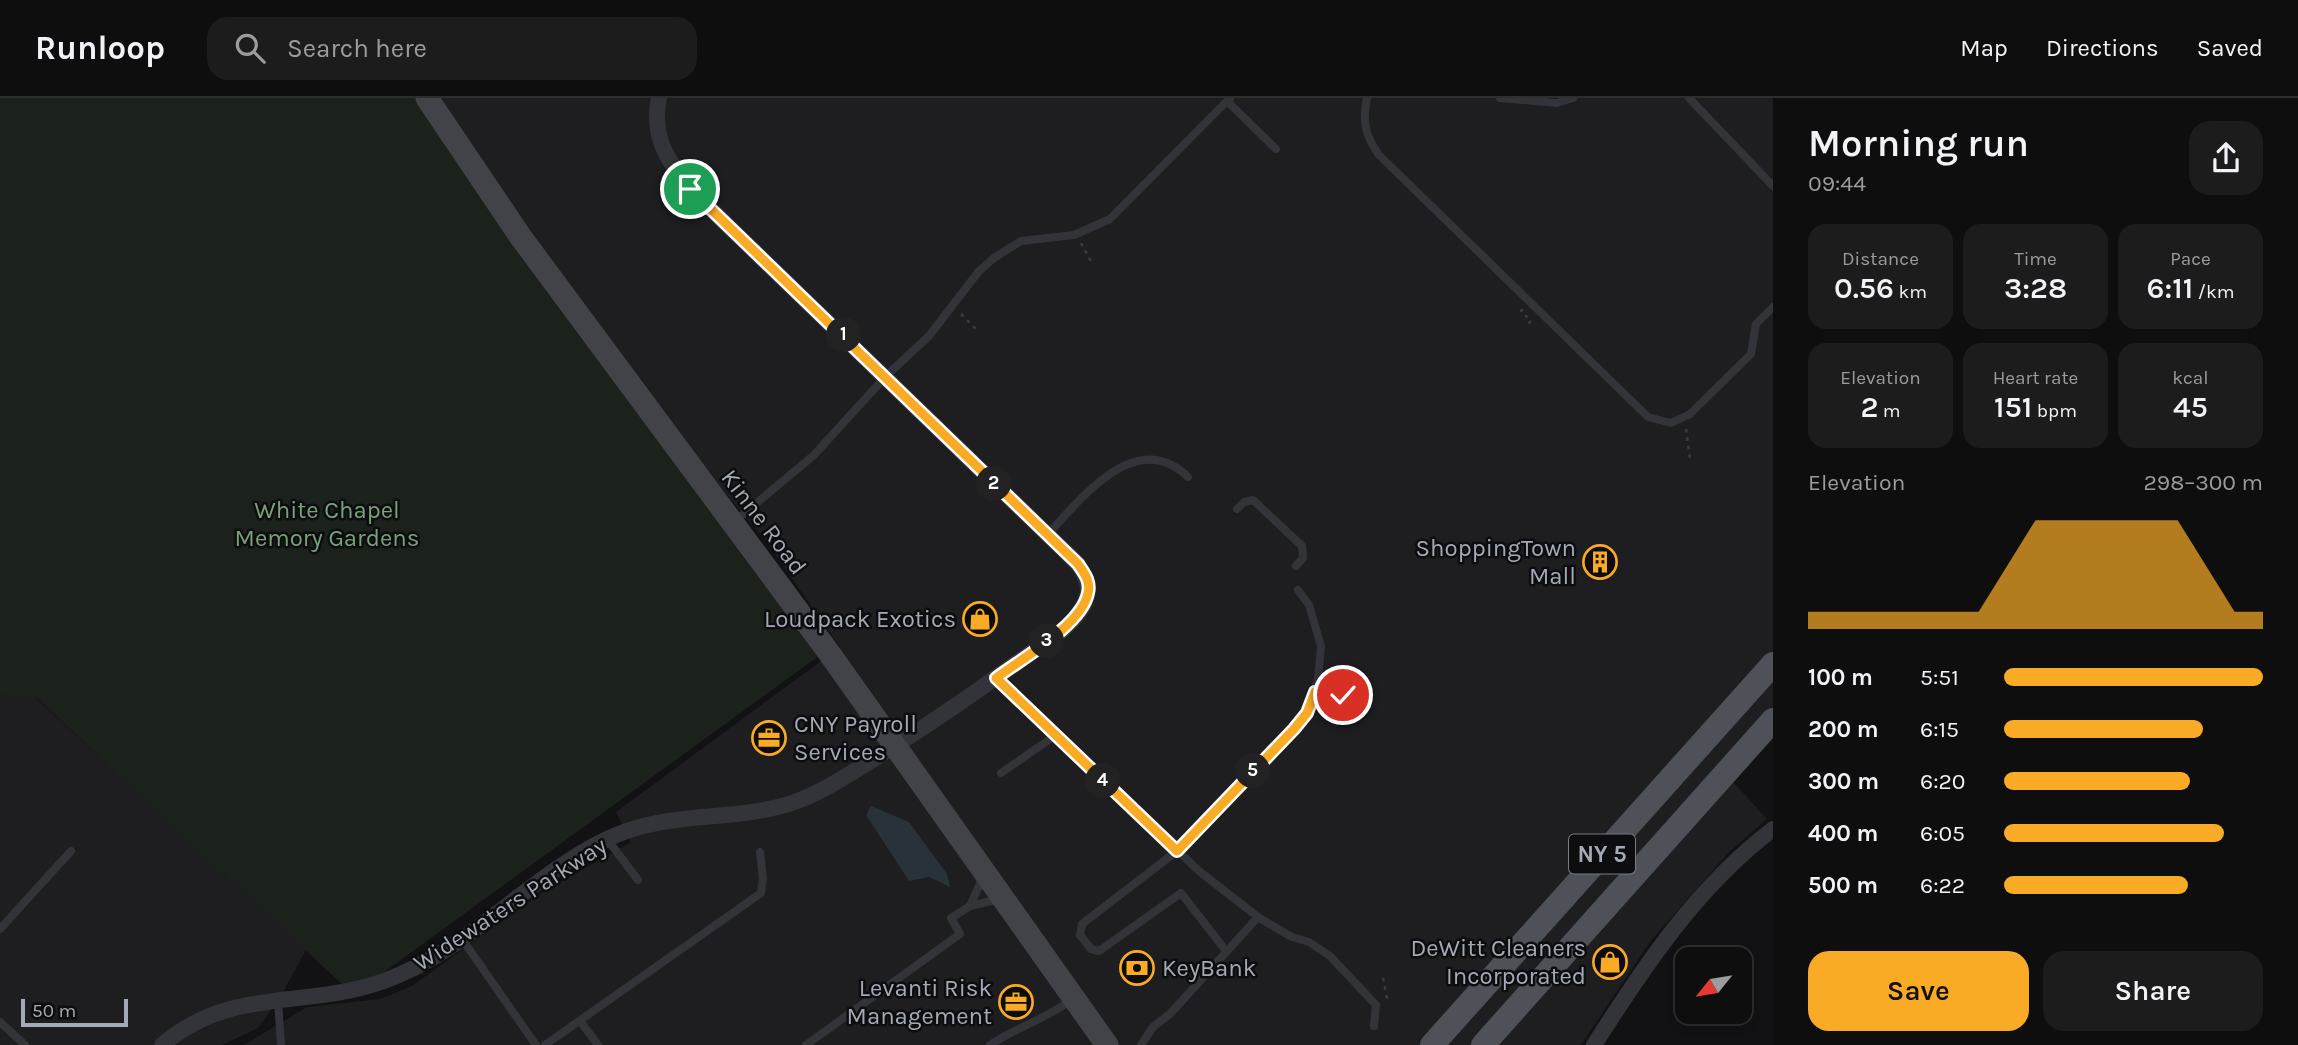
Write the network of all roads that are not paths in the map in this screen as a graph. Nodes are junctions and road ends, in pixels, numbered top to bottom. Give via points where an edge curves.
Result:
1 (427, 98) edge
2 (659, 98) edge
3 (1367, 98) edge
4 (1500, 98) edge
5 (1573, 98) edge
6 (1689, 98) edge
7 (1228, 99) edge
8 (1276, 149) dead end
9 (1773, 186) edge
10 (1773, 307) edge
11 (886, 376) junction
12 (1188, 477) dead end
13 (1237, 509) dead end
14 (732, 524) junction
15 (1047, 535) junction
16 (1296, 566) dead end
17 (1298, 590) dead end
18 (1773, 664) edge
19 (996, 678) junction
20 (1773, 720) edge
21 (1056, 735) junction
22 (895, 746) junction
23 (1001, 773) dead end
24 (1773, 829) edge
25 (607, 839) junction
26 (71, 851) dead end
27 (1177, 851) junction
28 (760, 852) dead end
29 (985, 872) junction
30 (638, 880) dead end
31 (1004, 898) junction
32 (970, 906) junction
33 (1258, 917) junction
34 (0, 929) edge
35 (461, 937) junction
36 (1226, 951) junction
37 (1075, 998) junction
38 (278, 1001) junction
39 (580, 1021) junction
40 (0, 1022) edge
41 (1374, 1027) dead end
42 (26, 1045) edge
43 (162, 1045) edge
44 (281, 1045) edge
45 (536, 1045) edge
46 (545, 1045) edge
47 (598, 1045) edge
48 (806, 1045) edge
49 (990, 1045) edge
50 (1107, 1045) edge
51 (1141, 1045) edge
52 (1432, 1045) edge
53 (1483, 1045) edge
54 (1594, 1045) edge

1 - 14 street, Kinne Road via 520,236
2 - 11 street via 655,117 660,145 690,189
3 - 10 lane via 1364,126 1379,155 1648,417 1671,423 1684,418 1751,354 1756,324
4 - 5 lane via 1557,103
6 - 9 lane
7 - 8 lane
7 - 11 lane via 1110,219 1074,236 1034,238 1011,246 979,271 929,337
11 - 14 lane via 814,455
11 - 15 street
12 - 15 lane via 1176,465 1159,461 1122,466 1103,477
13 - 16 lane via 1253,500 1302,546 1304,558
14 - 22 street, Kinne Road
15 - 19 street, Widewaters Parkway via 1078,564 1088,579 1088,593 1081,610 1065,627
17 - 27 lane via 1310,605 1321,646 1315,692 1307,713
18 - 52 main road, NY 5
19 - 21 lane
19 - 22 street, Widewaters Parkway
20 - 53 main road, NY 5
21 - 23 lane
21 - 27 lane
22 - 25 street, Widewaters Parkway via 794,802 768,809 667,818
22 - 29 street, Kinne Road
24 - 54 street via 1740,854 1689,910 1654,953
25 - 30 lane
25 - 35 street, Widewaters Parkway
26 - 34 lane
27 - 33 lane
27 - 36 lane via 1082,924 1080,935 1091,949 1099,951 1181,892
28 - 39 lane via 761,893
29 - 31 street, Kinne Road
29 - 32 lane
31 - 32 lane
31 - 37 street, Kinne Road
32 - 48 lane via 951,918 960,934
33 - 36 lane
33 - 41 lane via 1330,956 1376,1005
35 - 38 street, Widewaters Parkway via 383,981
35 - 45 lane
36 - 51 lane
37 - 49 lane
37 - 50 street, Kinne Road
38 - 43 street, Widewaters Parkway via 227,1007 200,1017
38 - 44 lane
39 - 46 lane
39 - 47 lane
40 - 42 lane

